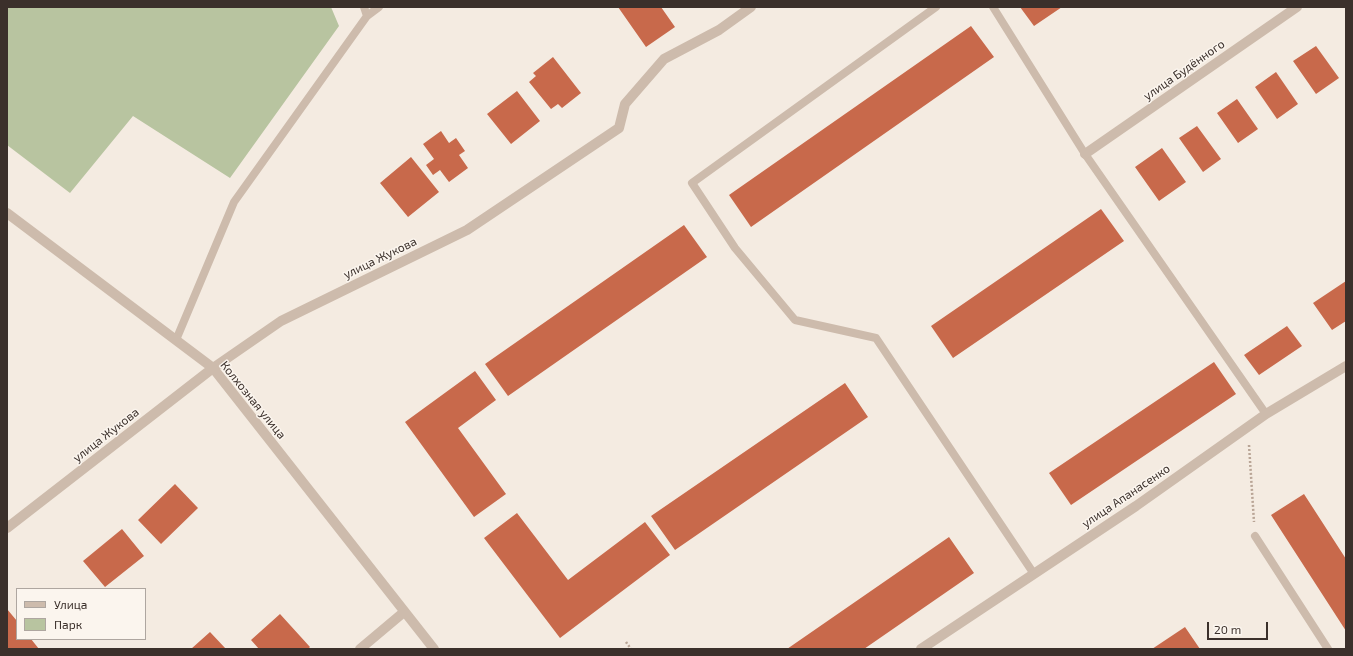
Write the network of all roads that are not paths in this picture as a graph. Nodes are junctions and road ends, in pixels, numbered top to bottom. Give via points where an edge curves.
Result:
1 (364, 7) edge
2 (379, 7) edge
3 (751, 7) edge
4 (936, 7) edge
5 (993, 7) edge
6 (1297, 7) edge
7 (367, 16) junction
8 (1085, 154) junction
9 (7, 213) edge
10 (176, 340) junction
11 (1346, 366) edge
12 (213, 368) junction
13 (1266, 414) junction
14 (7, 528) edge
15 (1255, 536) road end
16 (1034, 574) junction
17 (404, 612) junction
18 (360, 649) edge
19 (434, 649) edge
20 (921, 649) edge
21 (1328, 649) edge

1 - 7 lane
2 - 7 lane
3 - 12 street, улица Жукова via 719,30 664,59 625,104 619,128 467,230 281,321
4 - 16 lane via 692,183 735,248 795,320 876,338
5 - 8 lane
6 - 8 street, улица Будённого
7 - 10 lane via 234,202
8 - 13 lane
9 - 10 street, Колхозная улица
10 - 12 street, Колхозная улица
11 - 13 street, улица Апанасенко
12 - 14 street, улица Жукова
12 - 17 street, Колхозная улица
13 - 16 street, улица Апанасенко
15 - 21 lane
16 - 20 street, улица Апанасенко
17 - 18 street
17 - 19 street, Колхозная улица

